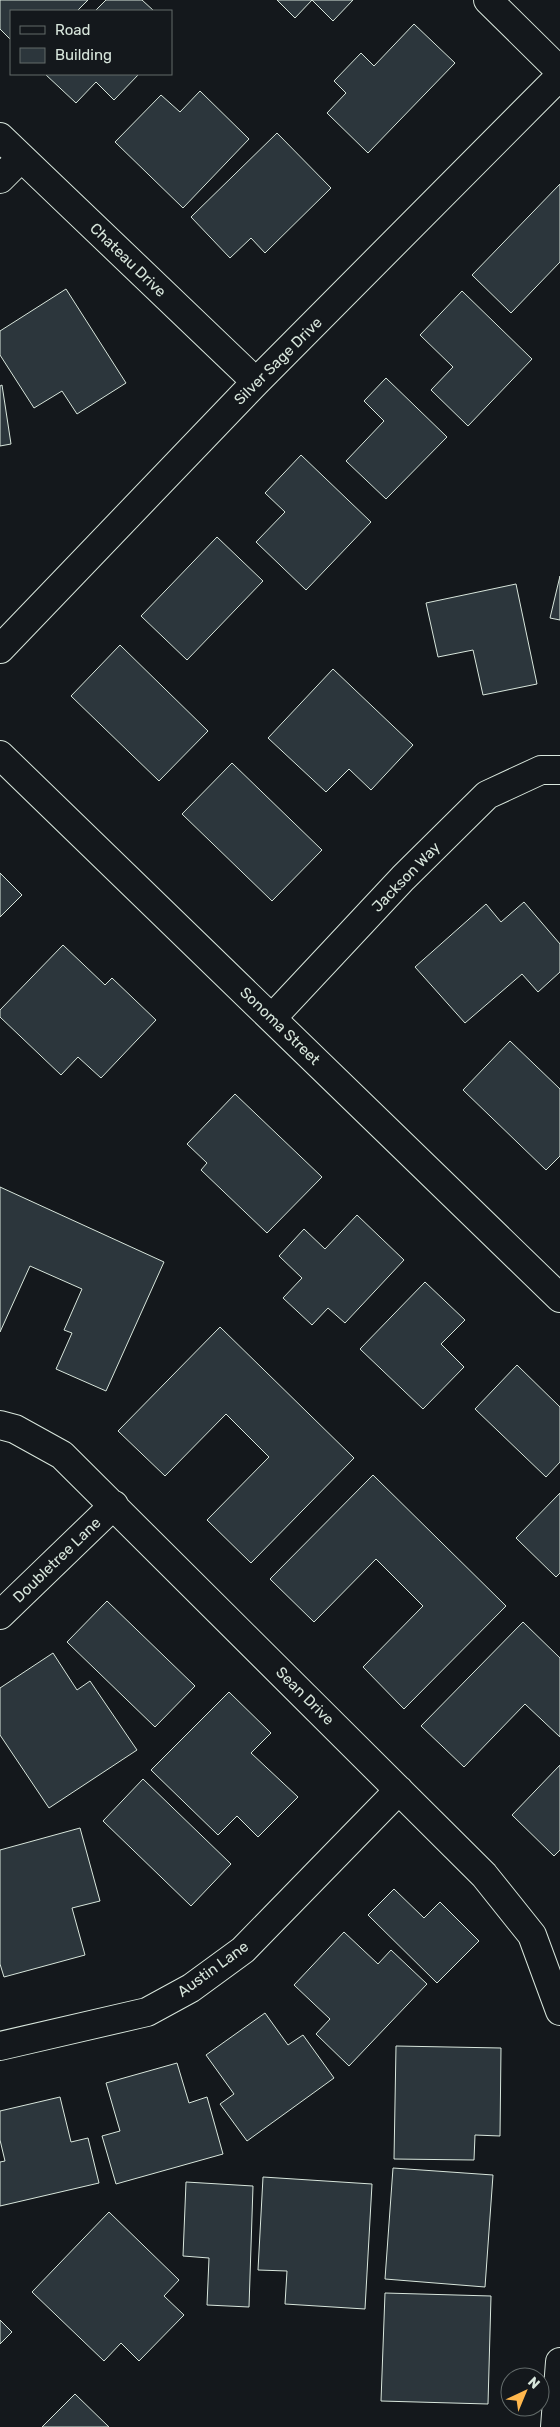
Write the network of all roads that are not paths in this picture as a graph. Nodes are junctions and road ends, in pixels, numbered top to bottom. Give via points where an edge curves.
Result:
1 (488, 0) edge
2 (560, 71) edge
3 (560, 76) edge
4 (0, 137) edge
5 (21, 158) junction
6 (0, 179) edge
7 (256, 382) junction
8 (0, 649) edge
9 (0, 755) edge
10 (560, 770) edge
11 (272, 1018) junction
12 (560, 1298) edge
13 (0, 1425) edge
14 (114, 1505) junction
15 (0, 1615) edge
16 (399, 1790) junction
17 (560, 2011) edge
18 (0, 2046) edge
19 (560, 2362) edge
20 (555, 2427) edge

1 - 2 street
3 - 7 street, Silver Sage Drive
4 - 5 street, Chateau Drive
5 - 6 street
5 - 7 street, Chateau Drive
7 - 8 street, Silver Sage Drive
9 - 11 street, Sonoma Street
10 - 11 street, Jackson Way via 541,770 487,795
11 - 12 street, Sonoma Street
13 - 14 street, Sean Drive via 15,1429 62,1455
14 - 15 street, Doubletree Lane
14 - 16 street, Sean Drive
16 - 17 street, Sean Drive via 484,1875 532,1935
16 - 18 street, Austin Lane via 243,1950 191,1988 147,2012
19 - 20 street

